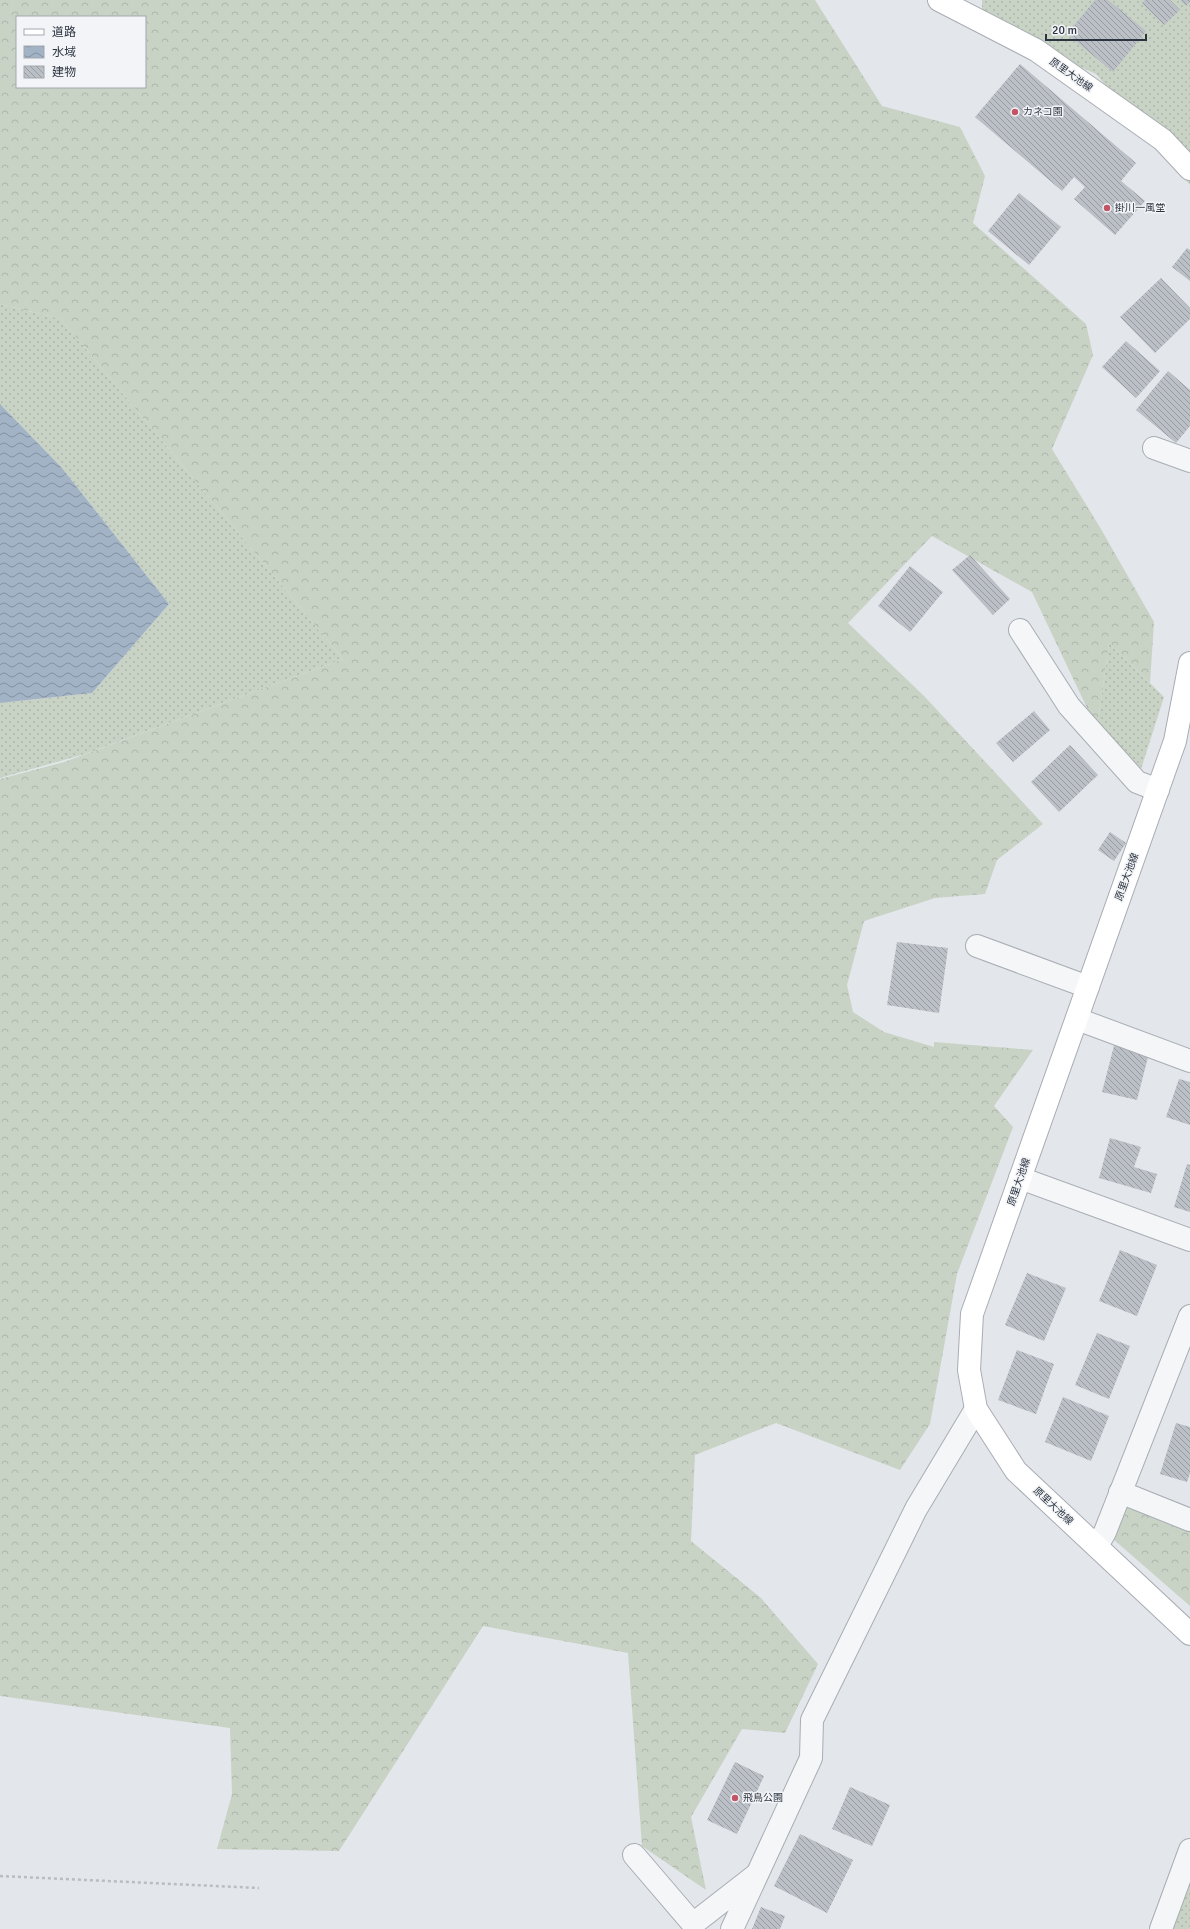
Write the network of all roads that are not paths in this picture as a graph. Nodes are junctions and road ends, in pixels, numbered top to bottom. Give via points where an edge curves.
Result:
1 (938, 0) edge
2 (1190, 170) edge
3 (1154, 448) dead end
4 (1190, 461) edge
5 (1020, 630) dead end
6 (1190, 663) edge
7 (1158, 790) junction
8 (977, 946) dead end
9 (1088, 987) junction
10 (1077, 1019) junction
11 (1190, 1061) edge
12 (1020, 1178) junction
13 (1190, 1240) edge
14 (1190, 1316) edge
15 (976, 1409) junction
16 (1120, 1492) junction
17 (1190, 1520) edge
18 (1096, 1546) junction
19 (1190, 1634) edge
20 (1190, 1850) edge
21 (634, 1855) dead end
22 (758, 1873) junction
23 (732, 1929) edge
24 (1161, 1929) edge

1 - 2 main road, 原里大池線 via 1036,50 1163,140
3 - 4 street
5 - 7 street via 1068,706 1137,782
6 - 7 main road, 原里大池線 via 1175,741
7 - 9 main road, 原里大池線
8 - 9 street
9 - 10 main road, 原里大池線
10 - 11 street
10 - 12 main road, 原里大池線
12 - 13 street
12 - 15 main road, 原里大池線 via 972,1314 969,1370
14 - 16 street
15 - 18 main road, 原里大池線 via 1016,1471
15 - 22 street via 916,1509 812,1720 811,1758
16 - 17 street
16 - 18 street via 1105,1532
18 - 19 main road, 原里大池線
20 - 24 street
21 - 22 street via 693,1924
22 - 23 street

